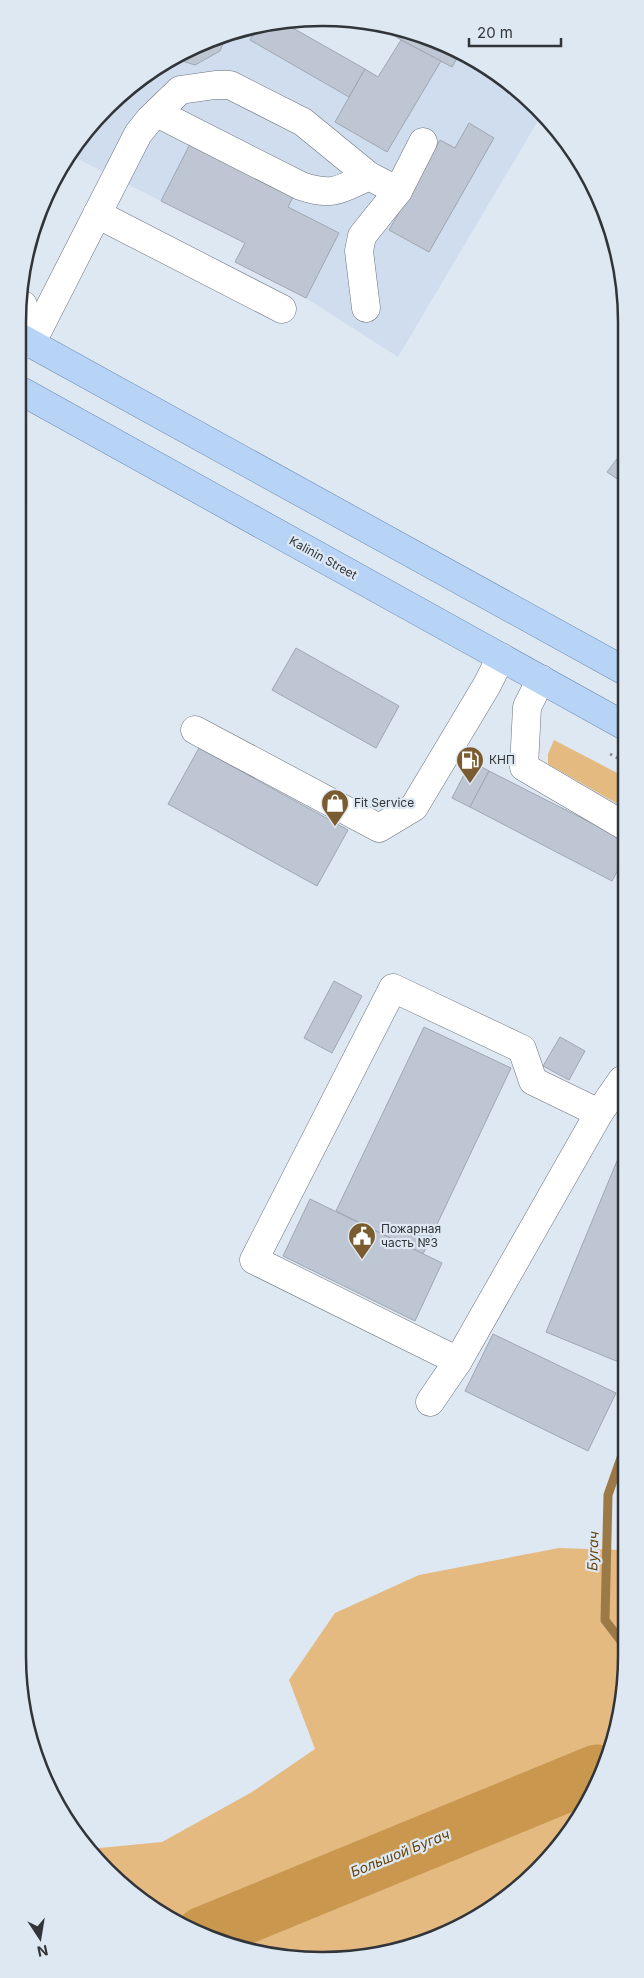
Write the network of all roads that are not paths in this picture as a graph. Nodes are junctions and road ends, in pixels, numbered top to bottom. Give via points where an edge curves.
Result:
1 (157, 113) junction
2 (423, 142) dead end
3 (369, 176) junction
4 (398, 191) junction
5 (97, 214) junction
6 (366, 308) dead end
7 (282, 309) dead end
8 (27, 341) edge
9 (26, 394) edge
10 (501, 657) junction
11 (618, 667) edge
12 (541, 679) junction
13 (618, 722) edge
14 (195, 730) dead end
15 (618, 822) edge
16 (618, 1086) edge
17 (599, 1113) junction
18 (458, 1360) junction
19 (430, 1402) dead end

1 - 3 lane via 314,191 336,192
1 - 3 lane via 180,90 230,85 303,122
1 - 5 lane via 138,134
2 - 4 lane
3 - 4 lane
4 - 6 lane via 362,236 359,251
5 - 7 lane
5 - 8 lane
8 - 11 main road
9 - 10 main road, Kalinin Street
10 - 12 main road, Kalinin Street
10 - 14 lane via 414,807 379,828
12 - 13 main road, Kalinin Street
12 - 15 lane via 527,707 524,767
16 - 17 lane
17 - 18 lane
17 - 18 lane via 533,1081 522,1049 393,988 254,1260
18 - 19 lane

